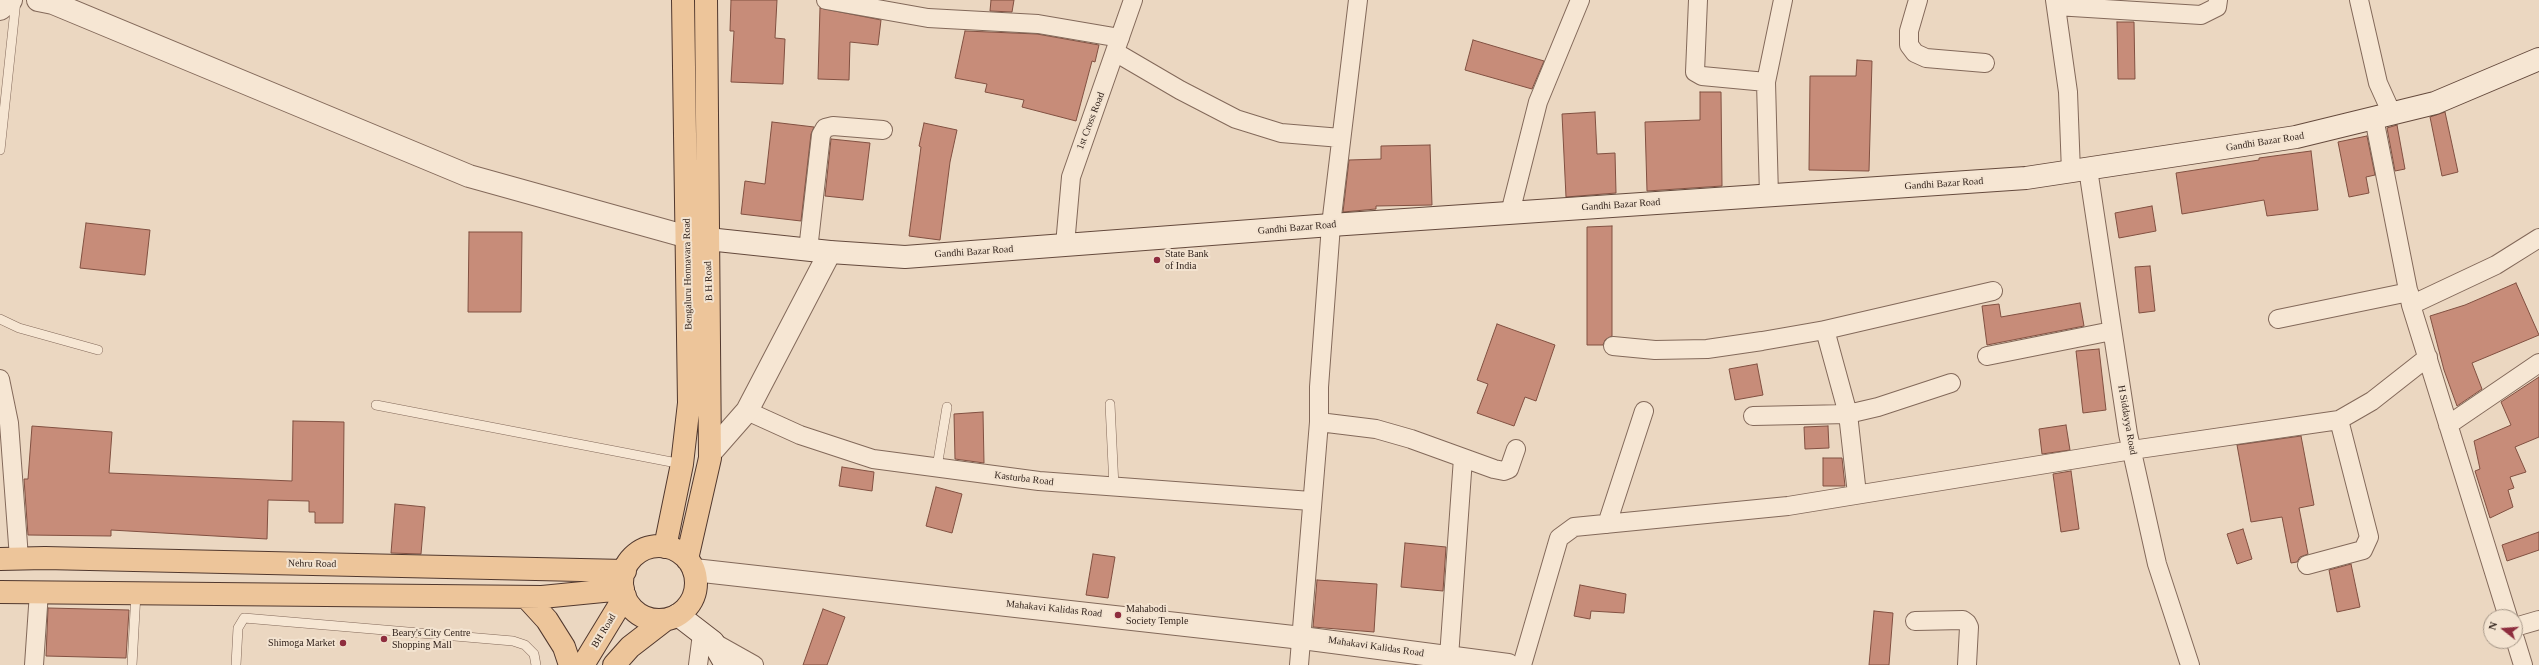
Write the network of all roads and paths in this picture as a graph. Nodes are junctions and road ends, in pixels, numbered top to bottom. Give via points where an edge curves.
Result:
1 (11, 0) edge
2 (16, 0) edge
3 (38, 0) edge
4 (683, 0) edge
5 (706, 0) edge
6 (826, 0) edge
7 (1133, 0) edge
8 (1358, 0) edge
9 (1580, 0) edge
10 (1698, 0) edge
11 (1783, 0) edge
12 (1918, 0) edge
13 (2218, 0) edge
14 (2359, 0) edge
15 (2056, 3) edge
16 (0, 9) edge
17 (1118, 45) junction
18 (2539, 59) edge
19 (1985, 63) dead end
20 (1766, 82) junction
21 (2383, 116) junction
22 (883, 130) dead end
23 (1341, 138) junction
24 (0, 150) edge
25 (2080, 170) junction
26 (1769, 196) junction
27 (1510, 213) junction
28 (1331, 225) junction
29 (698, 238) junction
30 (2539, 238) edge
31 (1065, 245) junction
32 (808, 250) junction
33 (830, 252) junction
34 (1993, 291) dead end
35 (2410, 299) junction
36 (0, 319) edge
37 (2278, 319) dead end
38 (1825, 330) junction
39 (2112, 331) junction
40 (1612, 346) dead end
41 (98, 350) dead end
42 (1987, 356) dead end
43 (2428, 357) junction
44 (2539, 363) edge
45 (0, 379) edge
46 (1951, 383) dead end
47 (1110, 404) dead end
48 (376, 405) dead end
49 (947, 407) dead end
50 (747, 411) junction
51 (1644, 411) dead end
52 (1848, 414) junction
53 (1753, 416) dead end
54 (2339, 420) junction
55 (1319, 422) junction
56 (2448, 424) junction
57 (1516, 450) dead end
58 (2132, 450) junction
59 (710, 452) junction
60 (1463, 458) junction
61 (682, 464) junction
62 (937, 467) junction
63 (1114, 487) junction
64 (1857, 494) junction
65 (1311, 501) junction
66 (1607, 524) junction
67 (665, 547) junction
68 (10, 559) edge
69 (690, 565) junction
70 (2306, 565) dead end
71 (624, 585) junction
72 (0, 592) edge
73 (39, 592) junction
74 (136, 593) junction
75 (526, 597) junction
76 (2506, 609) edge
77 (671, 618) junction
78 (2539, 620) edge
79 (1915, 621) dead end
80 (2523, 625) edge
81 (707, 638) junction
82 (1302, 638) junction
83 (2518, 649) edge
84 (1449, 657) junction
85 (34, 665) edge
86 (132, 665) edge
87 (236, 665) edge
88 (536, 665) edge
89 (570, 665) edge
90 (583, 665) edge
91 (614, 665) edge
92 (698, 665) edge
93 (726, 665) edge
94 (754, 665) edge
95 (1300, 665) edge
96 (1508, 665) edge
97 (1522, 665) edge
98 (1967, 665) edge
99 (2190, 665) edge
100 (2523, 665) edge

1 - 16 main road
2 - 24 lane
3 - 29 main road, Gandhi Bazar Road via 53,3 469,176
4 - 29 main road, Bengaluru Honnavara Road
5 - 29 main road, B H Road
6 - 17 street via 928,18 1038,24
7 - 17 street, 1st Cross Road
8 - 23 street
9 - 27 street via 1538,102
10 - 20 street via 1695,72 1702,76
11 - 20 street
12 - 19 street via 1909,38 1909,45 1916,53 1926,58
13 - 15 street via 2217,7 2201,15
14 - 21 street
15 - 25 street, H Siddayya Road
17 - 23 street via 1180,90 1236,119 1281,133
17 - 31 street, 1st Cross Road via 1071,177
18 - 21 main road, Gandhi Bazar Road via 2435,103
20 - 26 street
21 - 25 main road, Gandhi Bazar Road via 2296,137
21 - 35 street
22 - 32 street via 833,126 825,128 821,135
23 - 28 street
25 - 26 main road, Gandhi Bazar Road via 2026,178
25 - 39 street, H Siddayya Road
26 - 27 main road, Gandhi Bazar Road
27 - 28 main road, Gandhi Bazar Road
28 - 31 main road, Gandhi Bazar Road
28 - 55 street via 1319,387
29 - 32 main road, Gandhi Bazar Road
29 - 59 main road, B H Road
29 - 61 main road, Bengaluru Honnavara Road via 689,403
30 - 35 street via 2496,265
31 - 33 main road, Gandhi Bazar Road via 905,257
32 - 33 main road, Gandhi Bazar Road
33 - 50 main road
34 - 38 street
35 - 37 street
35 - 43 street
36 - 41 lane via 19,328
38 - 40 street via 1707,349 1655,350
38 - 52 street
39 - 42 street
39 - 58 street, H Siddayya Road
43 - 54 street via 2372,401
43 - 56 street
44 - 56 street
45 - 68 street via 8,423
46 - 52 street
47 - 63 lane
48 - 61 lane
49 - 62 lane
50 - 59 main road
50 - 62 street, Kasturba Road via 800,435 873,459
51 - 66 street
52 - 53 street
52 - 64 street
54 - 58 street
54 - 70 street via 2369,537 2363,550
55 - 60 street via 1376,429
55 - 65 street
56 - 76 street
57 - 60 street via 1509,469 1504,471
58 - 64 street
58 - 99 street, H Siddayya Road via 2157,564
59 - 69 main road, B H Road
60 - 84 street
61 - 67 main road, Bengaluru Honnavara Road
62 - 63 street, Kasturba Road via 1039,481
63 - 65 street, Kasturba Road
64 - 66 street via 1788,506
65 - 82 street
66 - 97 street via 1574,527 1559,538
67 - 69 main road via 677,551
67 - 71 main road via 652,547 640,552 631,560
68 - 71 main road, Nehru Road
69 - 77 main road via 696,583 694,596 688,607
69 - 82 main road, Mahakavi Kalidas Road
71 - 75 main road
71 - 77 main road via 631,607 640,615 652,620
71 - 90 main road, BH Road
72 - 73 main road
73 - 74 main road
73 - 85 street
74 - 75 main road
74 - 86 lane
75 - 89 main road via 547,620 564,647
77 - 81 main road
77 - 91 main road via 630,647
78 - 80 street
79 - 98 street via 1967,622
81 - 92 street
81 - 93 main road
81 - 94 street
82 - 84 main road, Mahakavi Kalidas Road
82 - 95 street
83 - 100 street
84 - 96 main road, Mahakavi Kalidas Road
87 - 88 lane via 238,628 244,618 513,641 525,645 534,654

